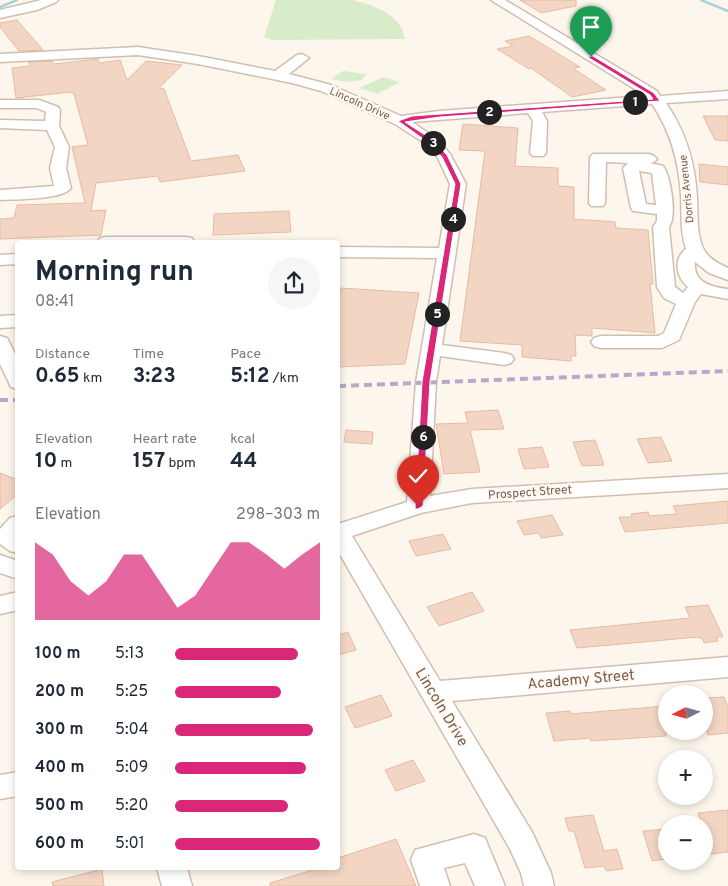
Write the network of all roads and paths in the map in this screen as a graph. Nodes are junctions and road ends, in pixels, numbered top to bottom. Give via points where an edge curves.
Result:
1 (52, 0) edge
2 (497, 0) edge
3 (0, 14) edge
4 (0, 58) edge
5 (302, 58) dead end
6 (279, 75) junction
7 (728, 94) edge
8 (657, 101) junction
9 (0, 104) edge
10 (533, 109) junction
11 (400, 121) junction
12 (0, 124) edge
13 (52, 126) junction
14 (538, 153) dead end
15 (683, 161) junction
16 (644, 163) junction
17 (0, 195) edge
18 (597, 202) dead end
19 (664, 210) junction
20 (0, 245) edge
21 (15, 245) edge
22 (695, 251) junction
23 (340, 252) edge
24 (447, 252) junction
25 (15, 259) edge
26 (0, 260) edge
27 (728, 276) edge
28 (728, 294) edge
29 (692, 295) junction
30 (15, 321) edge
31 (0, 322) edge
32 (601, 342) dead end
33 (7, 347) edge
34 (432, 349) junction
35 (504, 359) dead end
36 (15, 373) edge
37 (728, 481) edge
38 (418, 506) junction
39 (340, 531) edge
40 (340, 535) edge
41 (0, 563) edge
42 (15, 570) edge
43 (15, 602) edge
44 (0, 605) edge
45 (728, 667) edge
46 (433, 692) junction
47 (15, 784) edge
48 (0, 787) edge
49 (173, 870) edge
50 (177, 886) edge
51 (435, 886) edge
52 (490, 886) edge
53 (539, 886) edge

1 - 3 street
2 - 8 street, Dorris Avenue via 638,85
4 - 6 street, Lincoln Drive via 138,51
5 - 6 street
6 - 11 street, Lincoln Drive via 326,88
7 - 8 street
8 - 10 street
8 - 15 street, Dorris Avenue via 676,132
9 - 13 street via 39,104 53,110
10 - 11 street
10 - 14 street via 540,121
11 - 24 street, Lincoln Drive via 431,141 445,156 458,184
12 - 13 street
13 - 17 street via 62,147 57,174 64,188
15 - 16 street
15 - 22 street, Dorris Avenue via 690,239
16 - 18 street via 598,157
16 - 19 street via 660,172
16 - 19 street via 630,168 639,208
19 - 29 street via 665,221 661,228 666,287 670,294
20 - 21 street
22 - 27 street via 710,266
22 - 29 street via 688,256 686,265
23 - 24 street
24 - 34 street, Lincoln Drive
25 - 26 street
28 - 29 street
29 - 32 street via 672,336 662,342
30 - 31 street
33 - 36 street
34 - 35 street
34 - 38 street, Lincoln Drive via 426,382
37 - 38 street, Prospect Street via 472,496
38 - 39 street, Prospect Street
40 - 46 street, Lincoln Drive
41 - 42 street
43 - 44 street
45 - 46 street, Academy Street
46 - 53 street, Lincoln Drive via 522,841
47 - 48 street
49 - 50 street
51 - 52 street via 426,860 474,847

